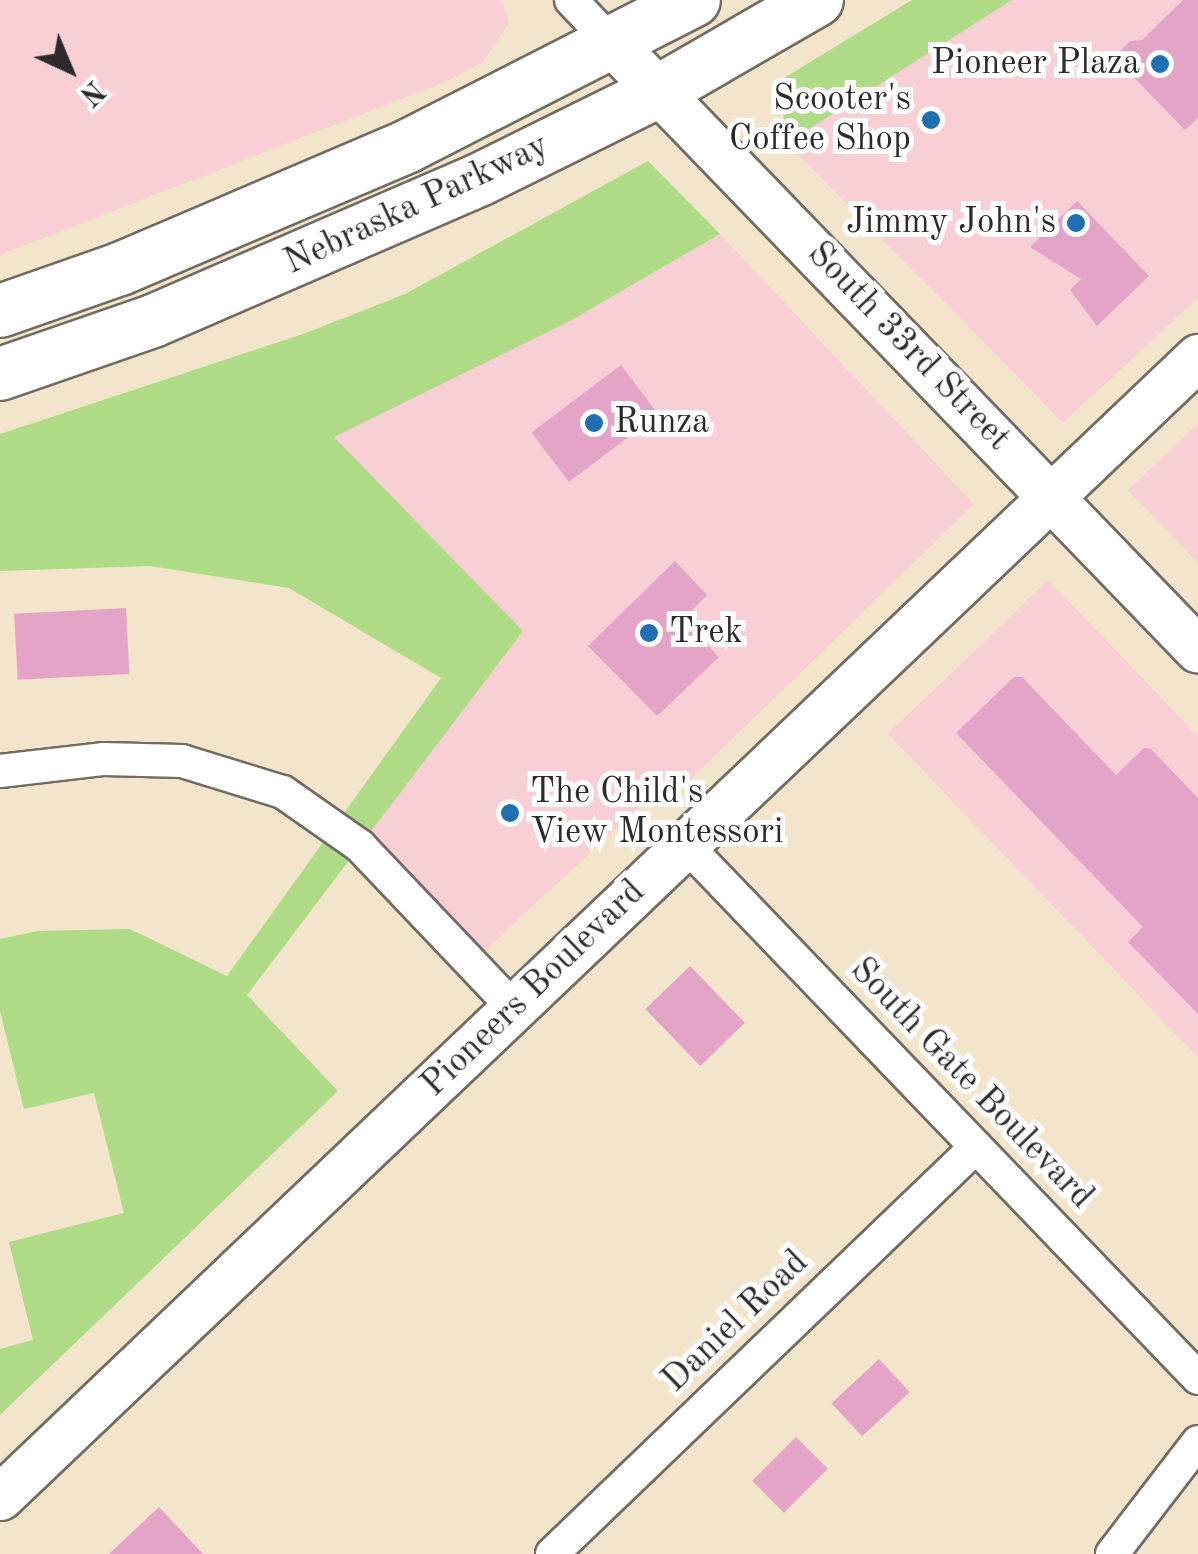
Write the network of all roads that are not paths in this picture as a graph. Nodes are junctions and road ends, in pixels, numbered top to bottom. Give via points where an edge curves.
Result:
1 (571, 0) edge
2 (694, 0) edge
3 (818, 0) edge
4 (615, 46) junction
5 (661, 90) junction
6 (0, 311) edge
7 (1198, 357) edge
8 (0, 374) edge
9 (1051, 497) junction
10 (1198, 650) edge
11 (0, 771) edge
12 (686, 845) junction
13 (514, 1008) junction
14 (976, 1148) junction
15 (1198, 1378) edge
16 (1198, 1442) edge
17 (0, 1497) edge
18 (552, 1554) edge
19 (1112, 1554) edge

1 - 4 street
2 - 4 main road, Nebraska Parkway
3 - 5 main road, Nebraska Parkway
4 - 5 main road, South 33rd Street
4 - 6 main road, Nebraska Parkway via 307,190 120,270
5 - 8 main road, Nebraska Parkway via 302,259
5 - 9 main road, South 33rd Street
7 - 9 main road, Pioneers Boulevard
9 - 10 main road, South 33rd Street
9 - 12 main road, Pioneers Boulevard
11 - 13 street via 104,759 182,760 283,792 360,846
12 - 13 main road, Pioneers Boulevard
12 - 14 street, South Gate Boulevard
13 - 17 main road, Pioneers Boulevard
14 - 15 street, South Gate Boulevard
14 - 18 street, Daniel Road
16 - 19 street

